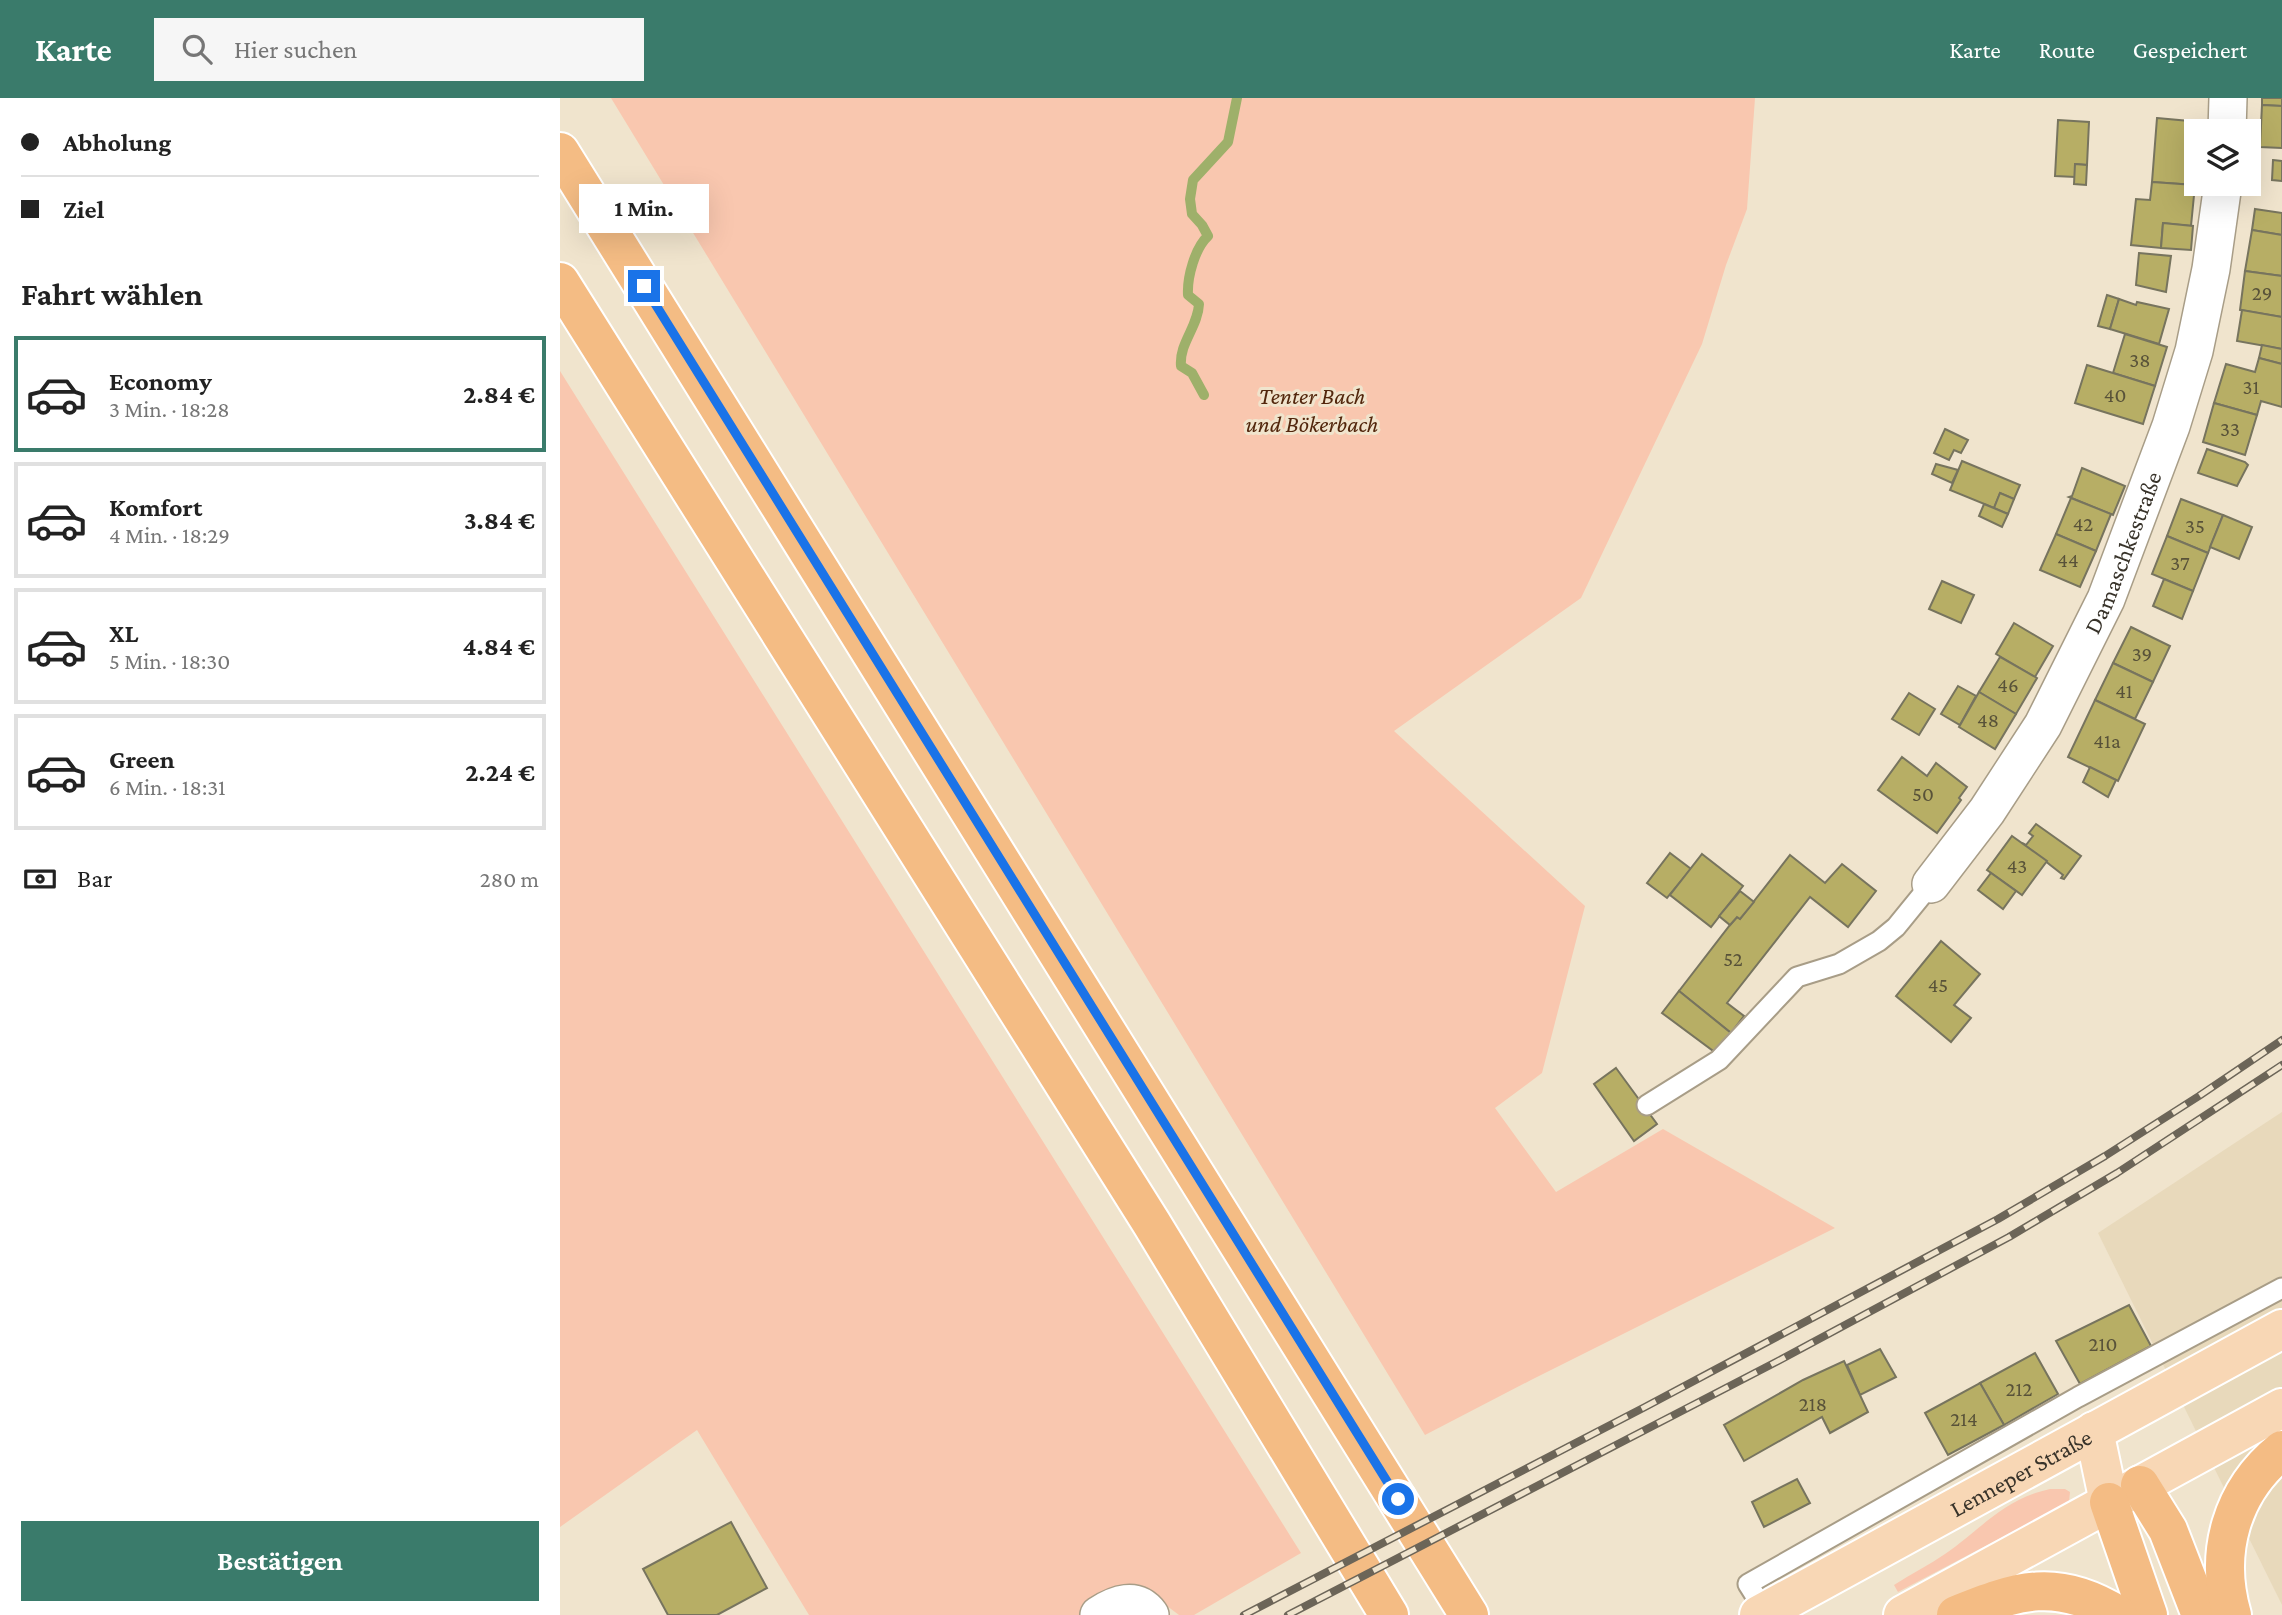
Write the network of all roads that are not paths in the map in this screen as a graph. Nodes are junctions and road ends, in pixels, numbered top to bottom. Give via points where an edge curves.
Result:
1 (2228, 98) edge
2 (2227, 119) edge
3 (560, 152) edge
4 (2221, 196) edge
5 (560, 282) edge
6 (1931, 884) joint
7 (1647, 1105) dead end
8 (2282, 1288) edge
9 (2282, 1329) edge
10 (2282, 1408) edge
11 (2094, 1431) junction
12 (2282, 1450) edge
13 (2124, 1494) junction
14 (1762, 1613) edge
15 (1099, 1615) edge
16 (1150, 1615) edge
17 (1389, 1615) edge
18 (1469, 1615) edge
19 (1903, 1615) edge
20 (1956, 1615) edge
21 (2118, 1615) edge
22 (2148, 1615) edge
23 (2201, 1615) edge
24 (2232, 1615) edge

1 - 2 street
3 - 18 highway
4 - 6 street, Damaschkestraße via 2194,351 2106,599 2043,725 1987,811
5 - 17 highway via 1152,1224
6 - 7 lane via 1896,928 1839,964 1797,977 1719,1060
8 - 14 lane via 2078,1397 1748,1584
9 - 11 main road, Lenneper Straße
10 - 13 main road
11 - 13 main road
11 - 14 main road, Lenneper Straße
12 - 24 highway via 2250,1482 2232,1515 2224,1566
13 - 19 main road
13 - 22 highway
13 - 23 highway via 2168,1531
15 - 16 street via 1130,1603
20 - 21 highway via 2014,1593 2048,1591 2094,1601

